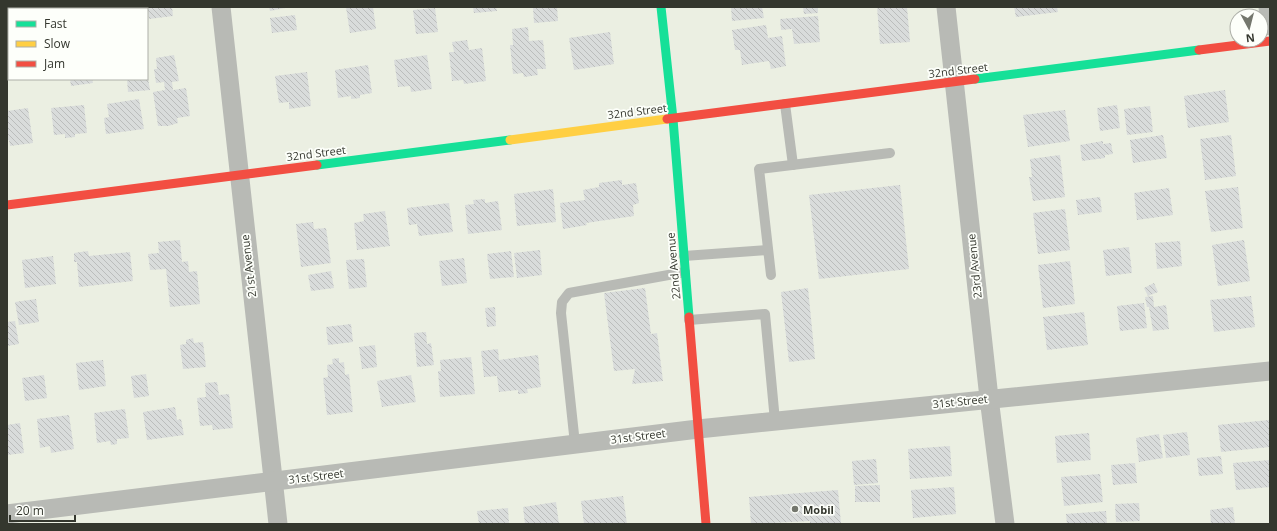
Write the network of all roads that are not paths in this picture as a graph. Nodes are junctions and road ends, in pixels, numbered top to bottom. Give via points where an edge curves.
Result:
1 (220, 7) edge
2 (661, 7) edge
3 (946, 7) edge
4 (1268, 7) edge
5 (1270, 26) edge
6 (1270, 41) edge
7 (953, 82) junction
8 (785, 104) junction
9 (672, 119) junction
10 (890, 153) dead end
11 (793, 165) junction
12 (238, 175) junction
13 (7, 205) edge
14 (768, 250) junction
15 (684, 256) junction
16 (685, 272) junction
17 (770, 275) dead end
18 (689, 320) junction
19 (1270, 371) edge
20 (989, 398) junction
21 (775, 421) junction
22 (698, 429) junction
23 (575, 444) junction
24 (273, 482) junction
25 (7, 514) edge
26 (278, 524) edge
27 (706, 524) edge
28 (1005, 524) edge

1 - 12 street, 21st Avenue
2 - 9 street, 22nd Avenue
3 - 7 street, 23rd Avenue
4 - 5 street
6 - 7 street, 32nd Street
7 - 8 street, 32nd Street
7 - 20 street, 23rd Avenue
8 - 9 street, 32nd Street
8 - 11 lane
9 - 12 street, 32nd Street
9 - 15 street, 22nd Avenue
10 - 11 lane
11 - 14 lane via 759,169
12 - 13 street, 32nd Street
12 - 24 street, 21st Avenue
14 - 15 lane
14 - 17 lane
15 - 16 street, 22nd Avenue
16 - 18 street, 22nd Avenue
16 - 23 lane via 569,293 562,302
18 - 21 lane via 765,314
18 - 22 street, 22nd Avenue
19 - 20 street, 31st Street
20 - 21 street, 31st Street
20 - 28 street, 23rd Avenue
21 - 22 street, 31st Street
22 - 23 street, 31st Street
22 - 27 street, 22nd Avenue
23 - 24 street, 31st Street
24 - 25 street, 31st Street
24 - 26 street, 21st Avenue

